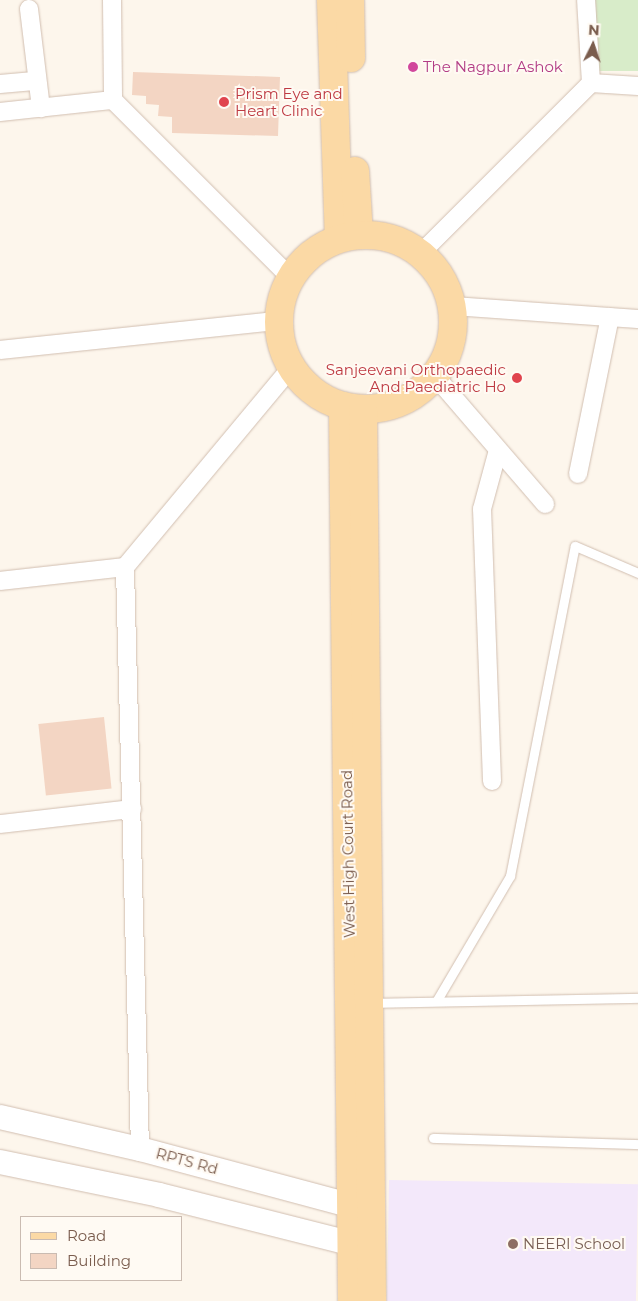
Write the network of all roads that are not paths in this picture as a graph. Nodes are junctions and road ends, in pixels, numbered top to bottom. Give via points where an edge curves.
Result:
1 (112, 0) edge
2 (331, 0) edge
3 (350, 0) edge
4 (586, 0) edge
5 (29, 9) dead end
6 (37, 81) junction
7 (591, 83) junction
8 (0, 84) edge
9 (638, 86) edge
10 (113, 100) junction
11 (41, 108) junction
12 (0, 112) edge
13 (349, 236) junction
14 (421, 253) junction
15 (290, 277) junction
16 (453, 306) junction
17 (610, 317) junction
18 (638, 319) edge
19 (278, 321) junction
20 (0, 350) edge
21 (292, 368) junction
22 (435, 376) junction
23 (353, 408) junction
24 (498, 450) junction
25 (578, 474) dead end
26 (545, 504) dead end
27 (125, 567) junction
28 (638, 573) edge
29 (0, 581) edge
30 (492, 781) dead end
31 (132, 809) junction
32 (0, 824) edge
33 (638, 998) edge
34 (437, 1000) junction
35 (369, 1003) junction
36 (0, 1117) edge
37 (433, 1138) dead end
38 (638, 1144) edge
39 (140, 1149) junction
40 (0, 1162) edge
41 (362, 1208) junction
42 (362, 1247) junction
43 (352, 1301) edge
44 (372, 1301) edge

1 - 10 street
2 - 13 main road
3 - 13 main road
4 - 7 street
5 - 6 street
6 - 8 street
6 - 11 street
7 - 9 street
7 - 14 street
10 - 11 street
10 - 15 street
11 - 12 street
13 - 14 main road via 395,240
13 - 15 main road via 303,260
14 - 16 main road via 440,274
15 - 19 main road
16 - 17 street
16 - 22 main road via 454,330 448,354
17 - 18 street
17 - 25 street
19 - 20 street
19 - 21 main road via 281,346
21 - 23 main road via 305,385
21 - 27 street
22 - 23 main road via 415,394 399,402
22 - 24 street
23 - 35 main road, West High Court Road
23 - 41 main road, West High Court Road
24 - 26 street
24 - 30 street via 482,509
27 - 29 street
27 - 31 street
28 - 34 lane via 575,546 510,876
31 - 32 street
31 - 39 street
33 - 34 lane
34 - 35 lane
35 - 41 main road, West High Court Road
36 - 39 street, RPTS Rd
37 - 38 lane
39 - 41 street, RPTS Rd
40 - 42 street via 159,1195
41 - 42 main road, West High Court Road
42 - 43 main road, West High Court Road
42 - 44 main road, West High Court Road

